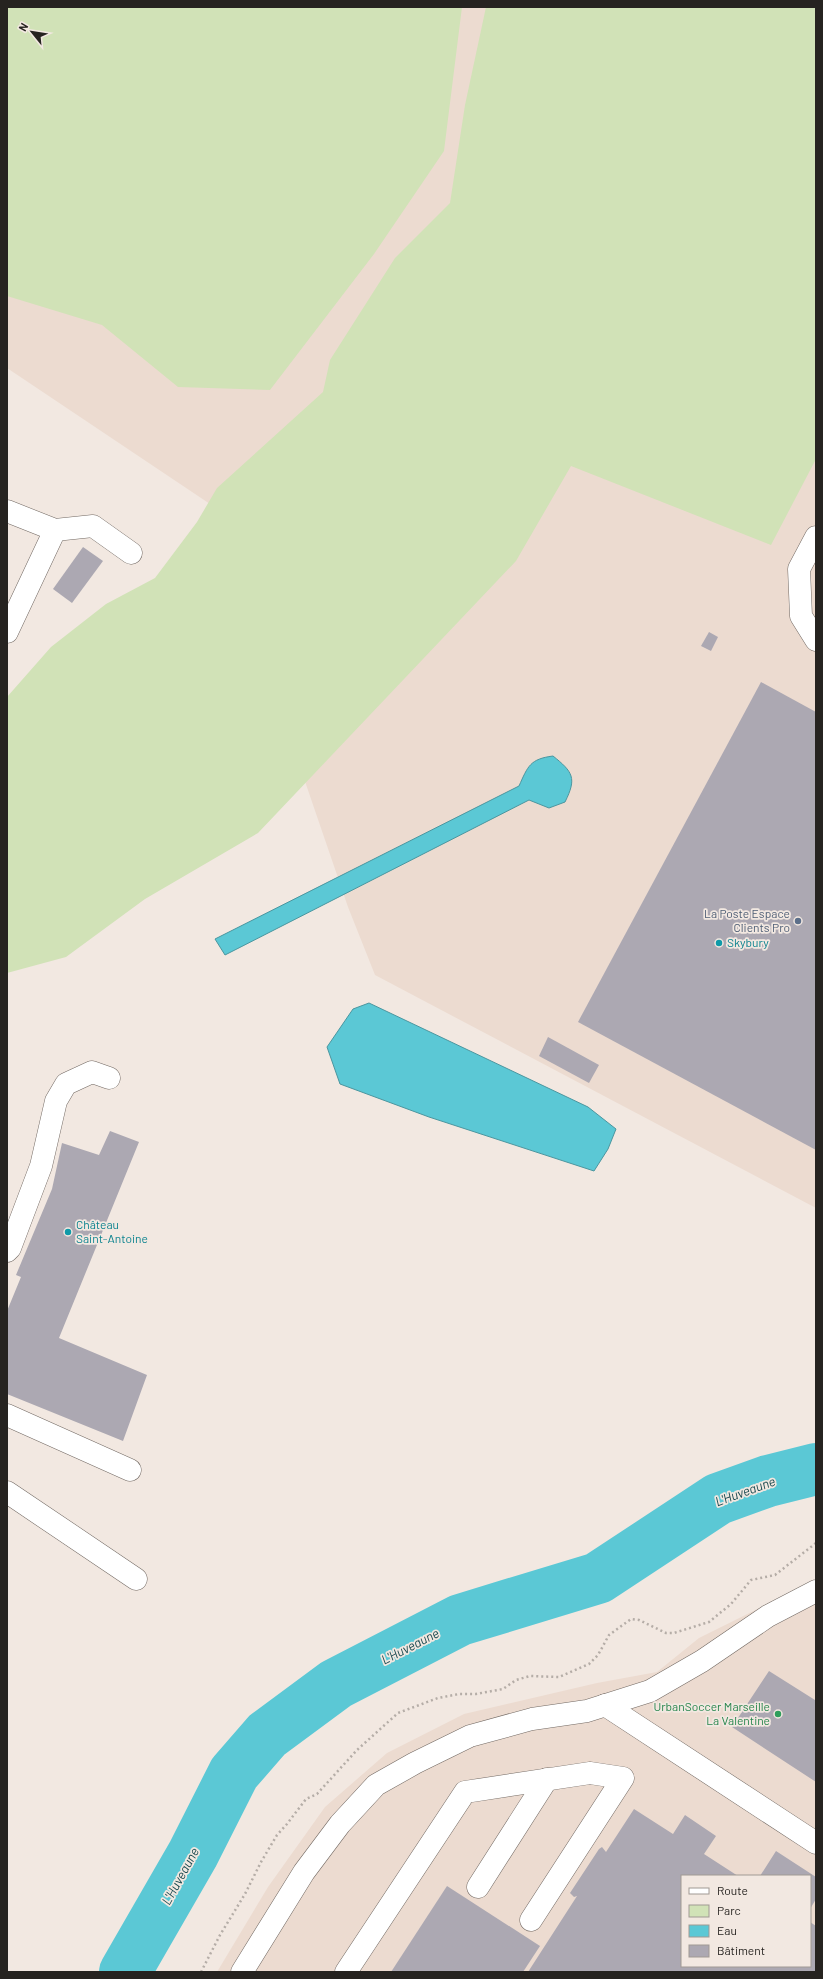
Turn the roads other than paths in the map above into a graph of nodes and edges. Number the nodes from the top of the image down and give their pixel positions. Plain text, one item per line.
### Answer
1 (7, 511) edge
2 (55, 530) junction
3 (816, 537) edge
4 (131, 553) dead end
5 (7, 632) edge
6 (816, 640) edge
7 (109, 1078) dead end
8 (7, 1251) edge
9 (7, 1415) edge
10 (130, 1470) dead end
11 (7, 1492) edge
12 (136, 1579) dead end
13 (816, 1591) edge
14 (605, 1705) junction
15 (547, 1778) junction
16 (816, 1843) edge
17 (478, 1887) dead end
18 (531, 1920) dead end
19 (242, 1972) edge
20 (346, 1972) edge

1 - 2 street
2 - 4 street
2 - 5 street
3 - 6 street
7 - 8 street
9 - 10 street
11 - 12 street
13 - 14 street
14 - 16 street
14 - 19 street
15 - 17 street
15 - 18 street
15 - 20 street

